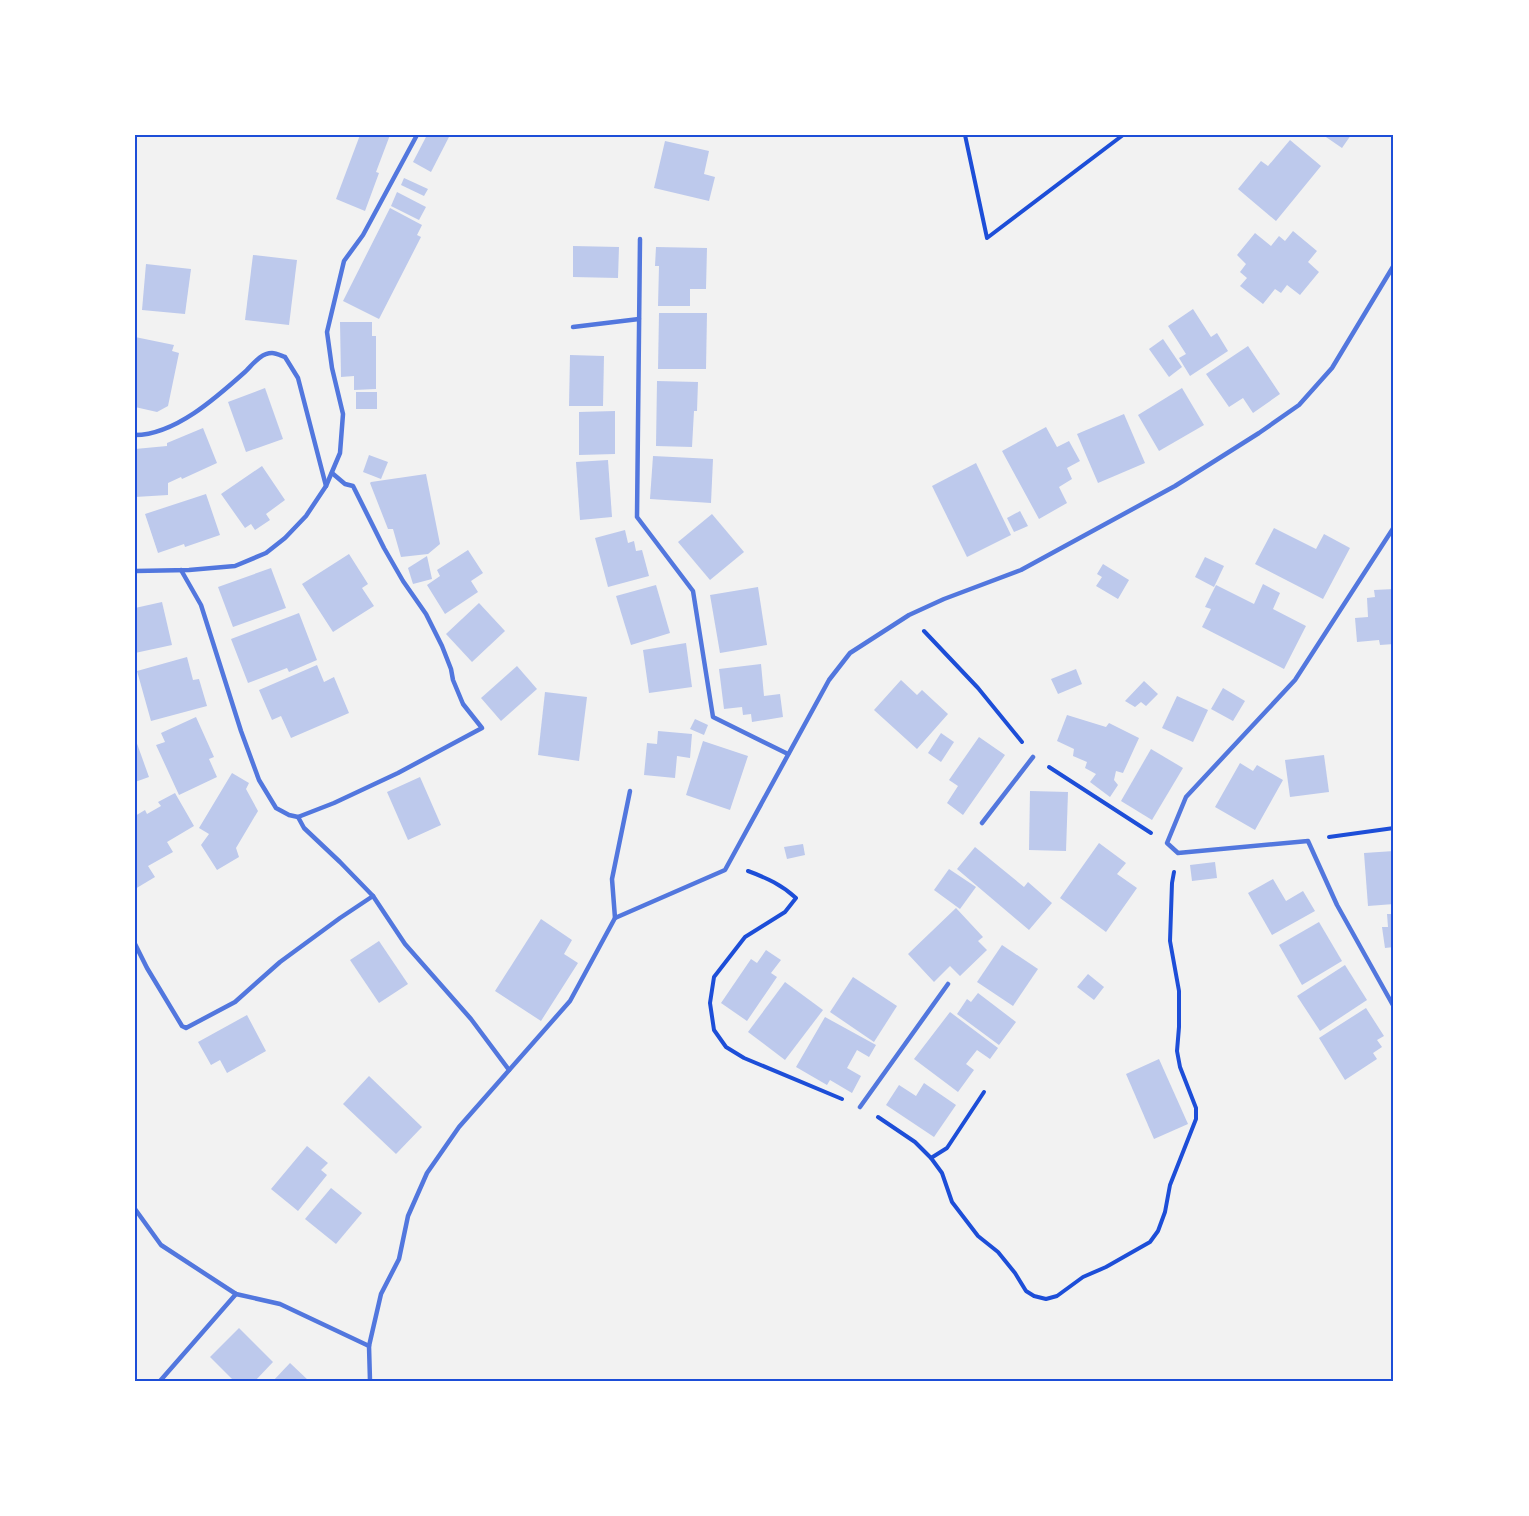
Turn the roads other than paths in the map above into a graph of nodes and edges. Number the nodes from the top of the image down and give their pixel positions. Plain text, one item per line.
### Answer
1 (417, 135) edge
2 (640, 239) dead end
3 (1394, 265) edge
4 (639, 319) junction
5 (573, 327) dead end
6 (135, 435) edge
7 (332, 473) junction
8 (326, 486) junction
9 (1394, 527) edge
10 (181, 570) junction
11 (135, 571) edge
12 (788, 754) junction
13 (1033, 757) dead end
14 (630, 791) dead end
15 (298, 817) junction
16 (982, 823) dead end
17 (373, 896) junction
18 (615, 918) junction
19 (135, 944) edge
20 (948, 984) dead end
21 (1391, 996) edge
22 (1394, 1007) edge
23 (509, 1070) junction
24 (860, 1107) road end
25 (135, 1209) edge
26 (236, 1294) junction
27 (369, 1346) junction
28 (160, 1381) edge
29 (370, 1381) edge

1 - 7 lane
2 - 4 lane
3 - 12 lane
4 - 5 lane
4 - 12 lane
6 - 8 lane
7 - 8 lane
7 - 15 lane
8 - 10 lane
9 - 21 lane
10 - 11 lane
10 - 15 lane
12 - 18 lane
13 - 16 lane
14 - 18 lane
15 - 17 lane
17 - 19 lane
17 - 23 lane
18 - 23 lane
20 - 24 lane
21 - 22 lane
23 - 27 lane
25 - 26 lane
26 - 27 lane
26 - 28 lane
27 - 29 lane

